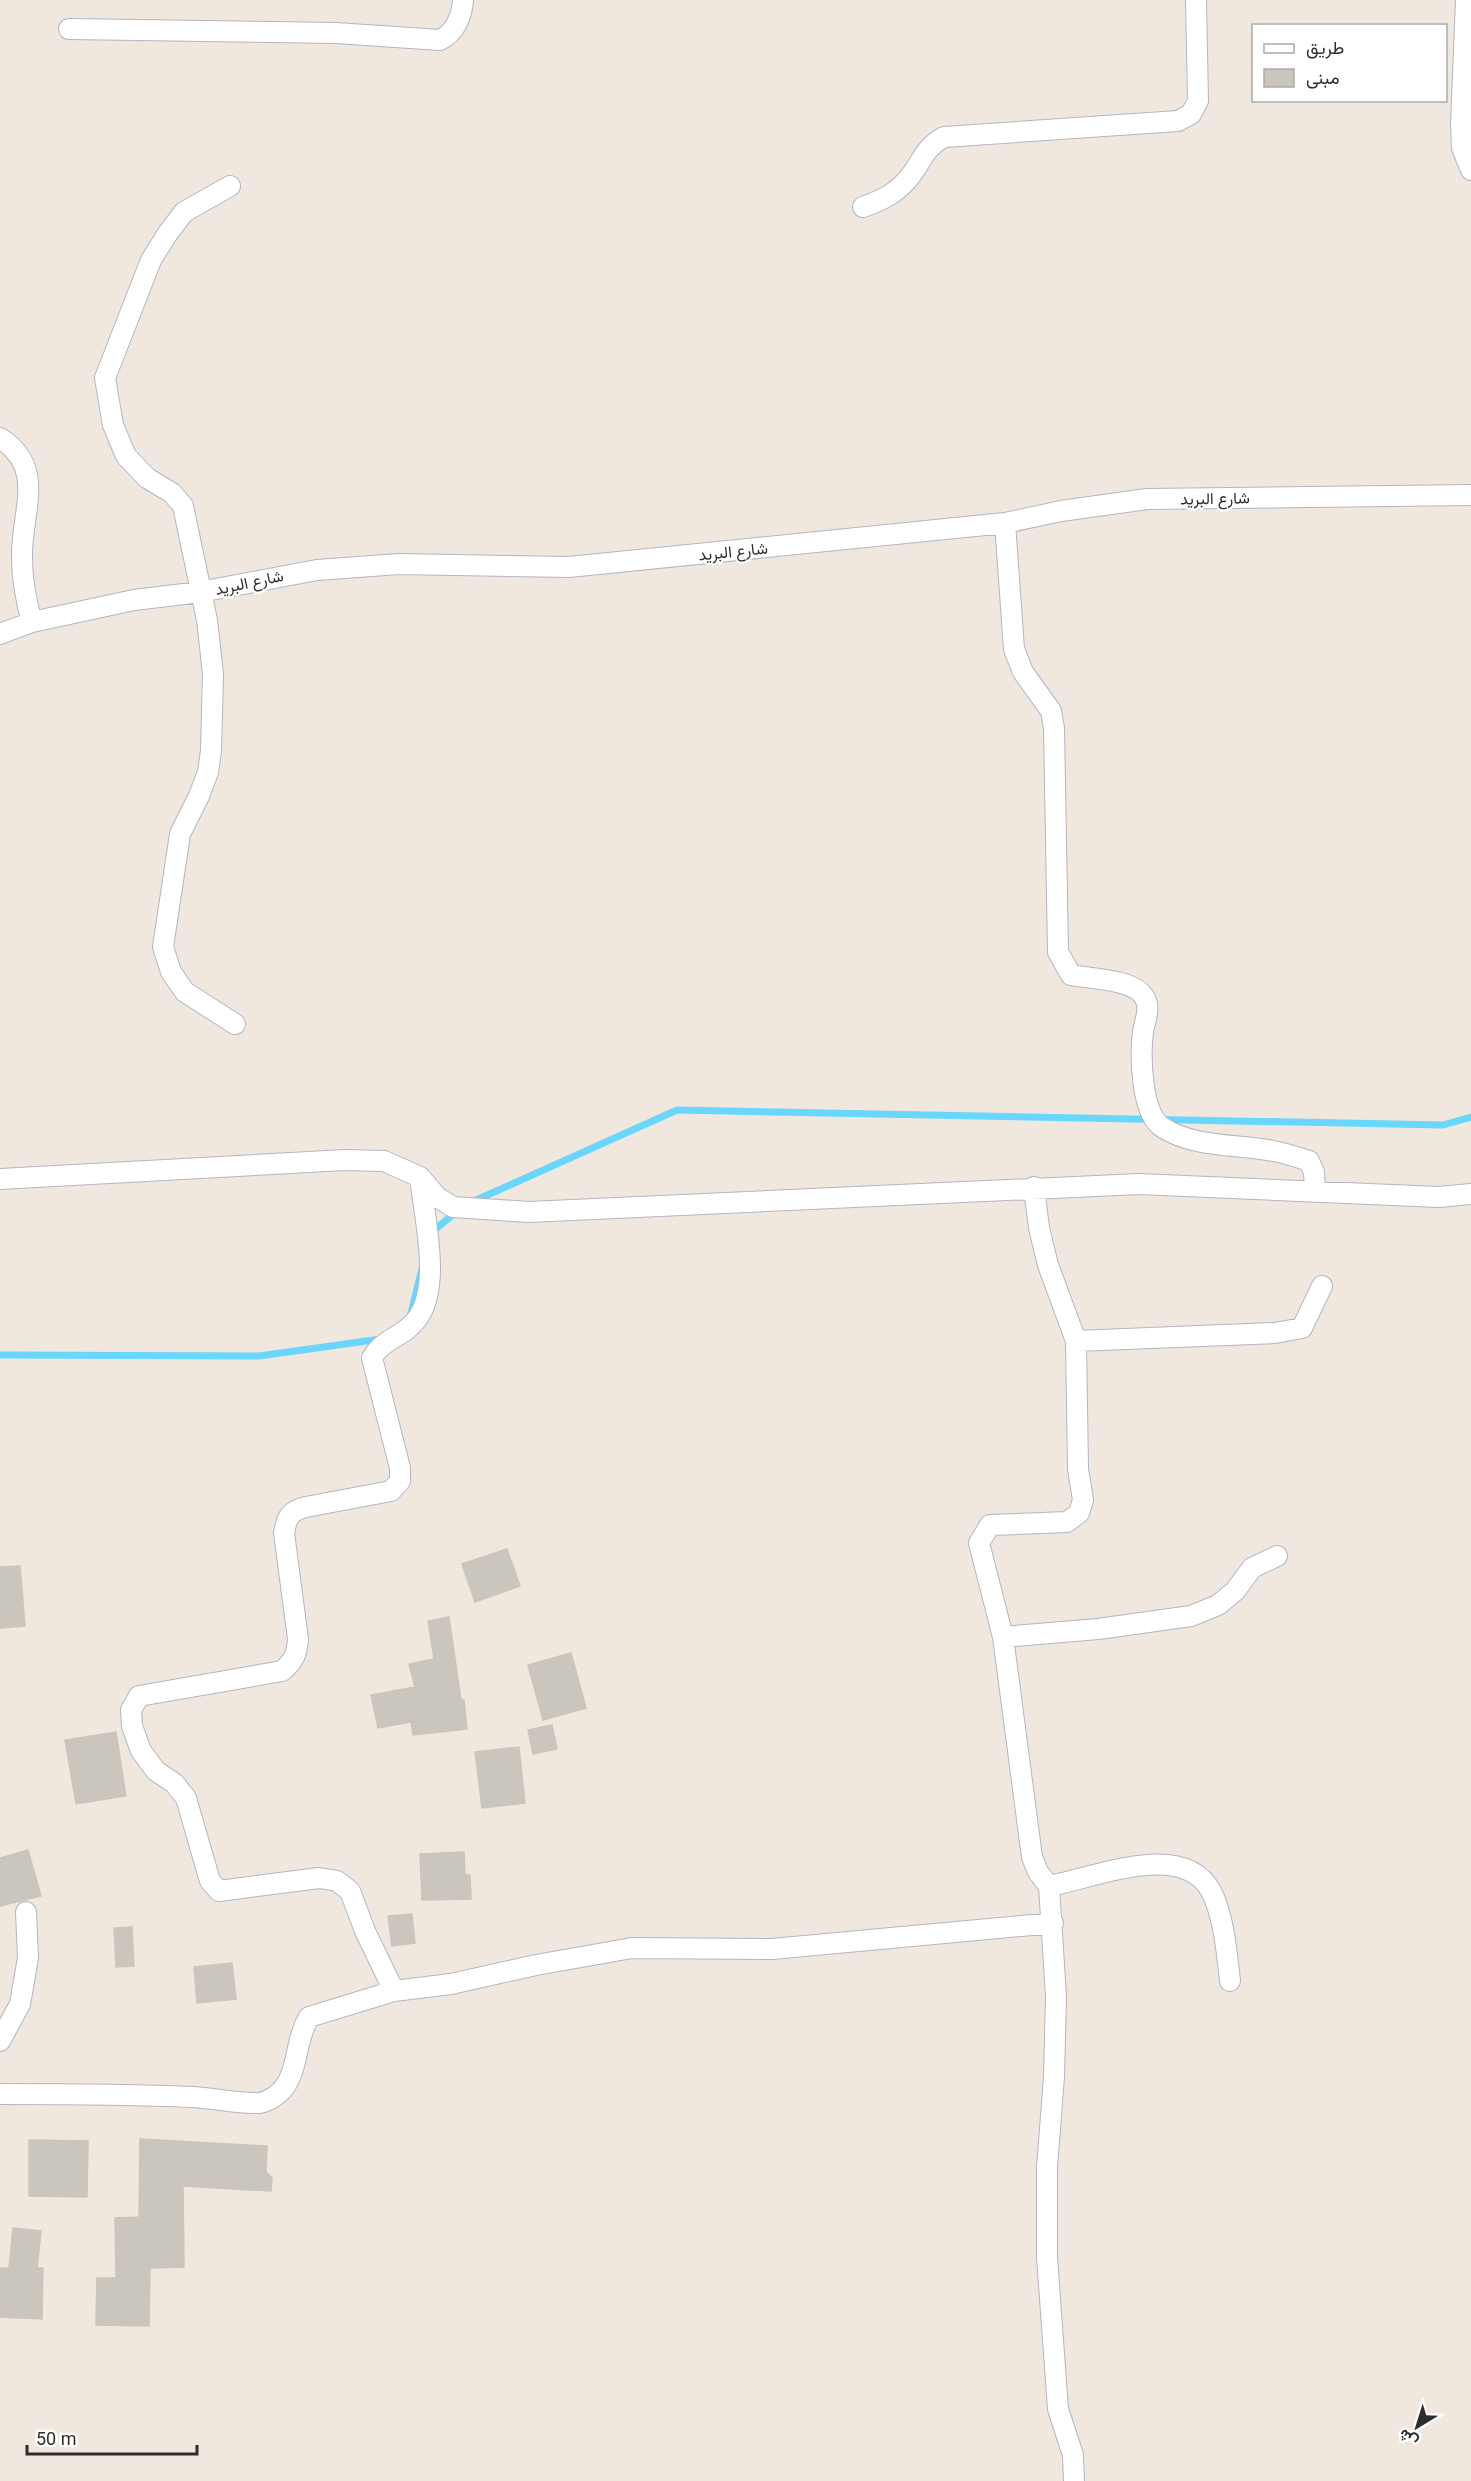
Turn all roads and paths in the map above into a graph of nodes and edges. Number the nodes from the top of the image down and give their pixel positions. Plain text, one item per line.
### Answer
1 (463, 0) edge
2 (1196, 0) edge
3 (1466, 0) edge
4 (69, 29) dead end
5 (1471, 170) edge
6 (230, 186) dead end
7 (863, 207) dead end
8 (0, 438) edge
9 (1471, 495) edge
10 (1005, 523) junction
11 (200, 592) junction
12 (32, 622) junction
13 (0, 634) edge
14 (235, 1024) dead end
15 (420, 1177) junction
16 (0, 1179) edge
17 (1034, 1187) junction
18 (1315, 1191) junction
19 (1471, 1194) edge
20 (1322, 1286) dead end
21 (1076, 1341) junction
22 (1277, 1556) dead end
23 (1003, 1637) junction
24 (1049, 1886) junction
25 (26, 1912) dead end
26 (1053, 1923) junction
27 (1230, 1981) dead end
28 (394, 1991) junction
29 (0, 2041) edge
30 (0, 2094) edge
31 (1074, 2481) edge

1 - 4 street
2 - 7 street
3 - 5 street
6 - 11 street
8 - 12 street
9 - 10 street, شارع البريد
10 - 11 street, شارع البريد
10 - 18 street
11 - 12 street, شارع البريد
11 - 14 street
12 - 13 street, شارع البريد
15 - 16 street
15 - 17 street
15 - 28 street
17 - 18 street
17 - 21 street
18 - 19 street
20 - 21 street
21 - 23 street
22 - 23 street
23 - 24 street
24 - 26 street
24 - 27 street
25 - 29 street
26 - 28 street
26 - 31 street
28 - 30 street

